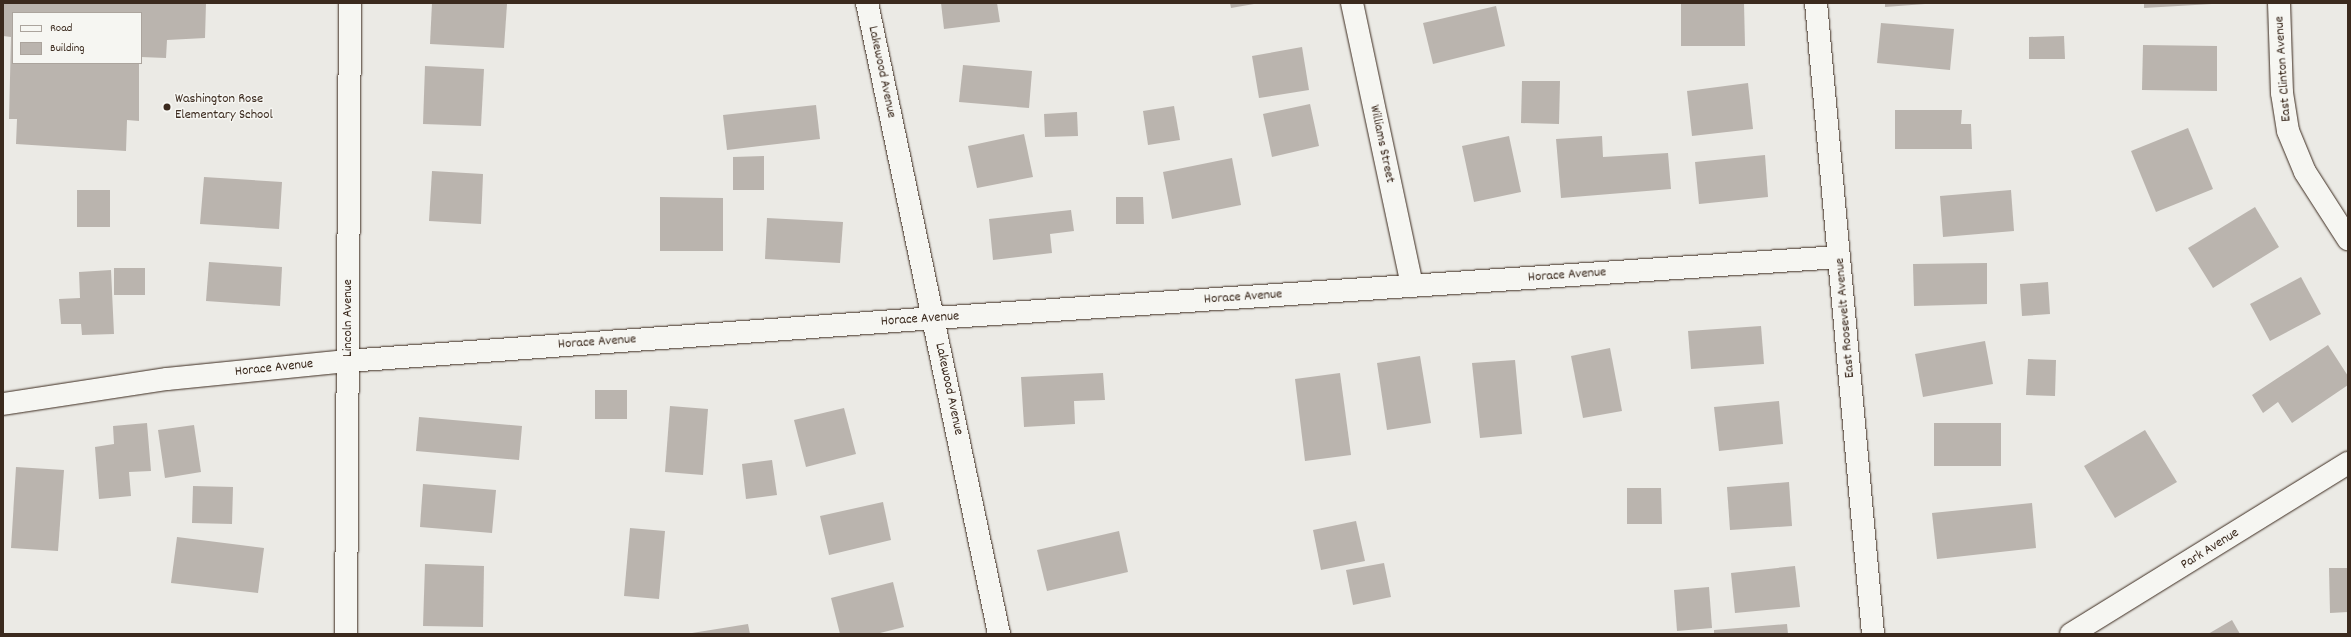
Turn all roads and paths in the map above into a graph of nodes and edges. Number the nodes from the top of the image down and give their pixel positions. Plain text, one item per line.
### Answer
1 (350, 3) edge
2 (867, 3) edge
3 (1352, 3) edge
4 (1816, 3) edge
5 (2278, 3) edge
6 (2348, 239) edge
7 (1840, 257) junction
8 (1412, 286) junction
9 (934, 318) junction
10 (347, 361) junction
11 (3, 404) edge
12 (2348, 463) edge
13 (346, 634) edge
14 (999, 634) edge
15 (1873, 634) edge
16 (2071, 634) edge

1 - 10 street, Lincoln Avenue
2 - 9 street, Lakewood Avenue
3 - 8 street, Williams Street
4 - 7 street, East Roosevelt Avenue
5 - 6 street, East Clinton Avenue
7 - 8 street, Horace Avenue
7 - 15 street, East Roosevelt Avenue
8 - 9 street, Horace Avenue
9 - 10 street, Horace Avenue
9 - 14 street, Lakewood Avenue
10 - 11 street, Horace Avenue
10 - 13 street, Lincoln Avenue
12 - 16 street, Park Avenue

